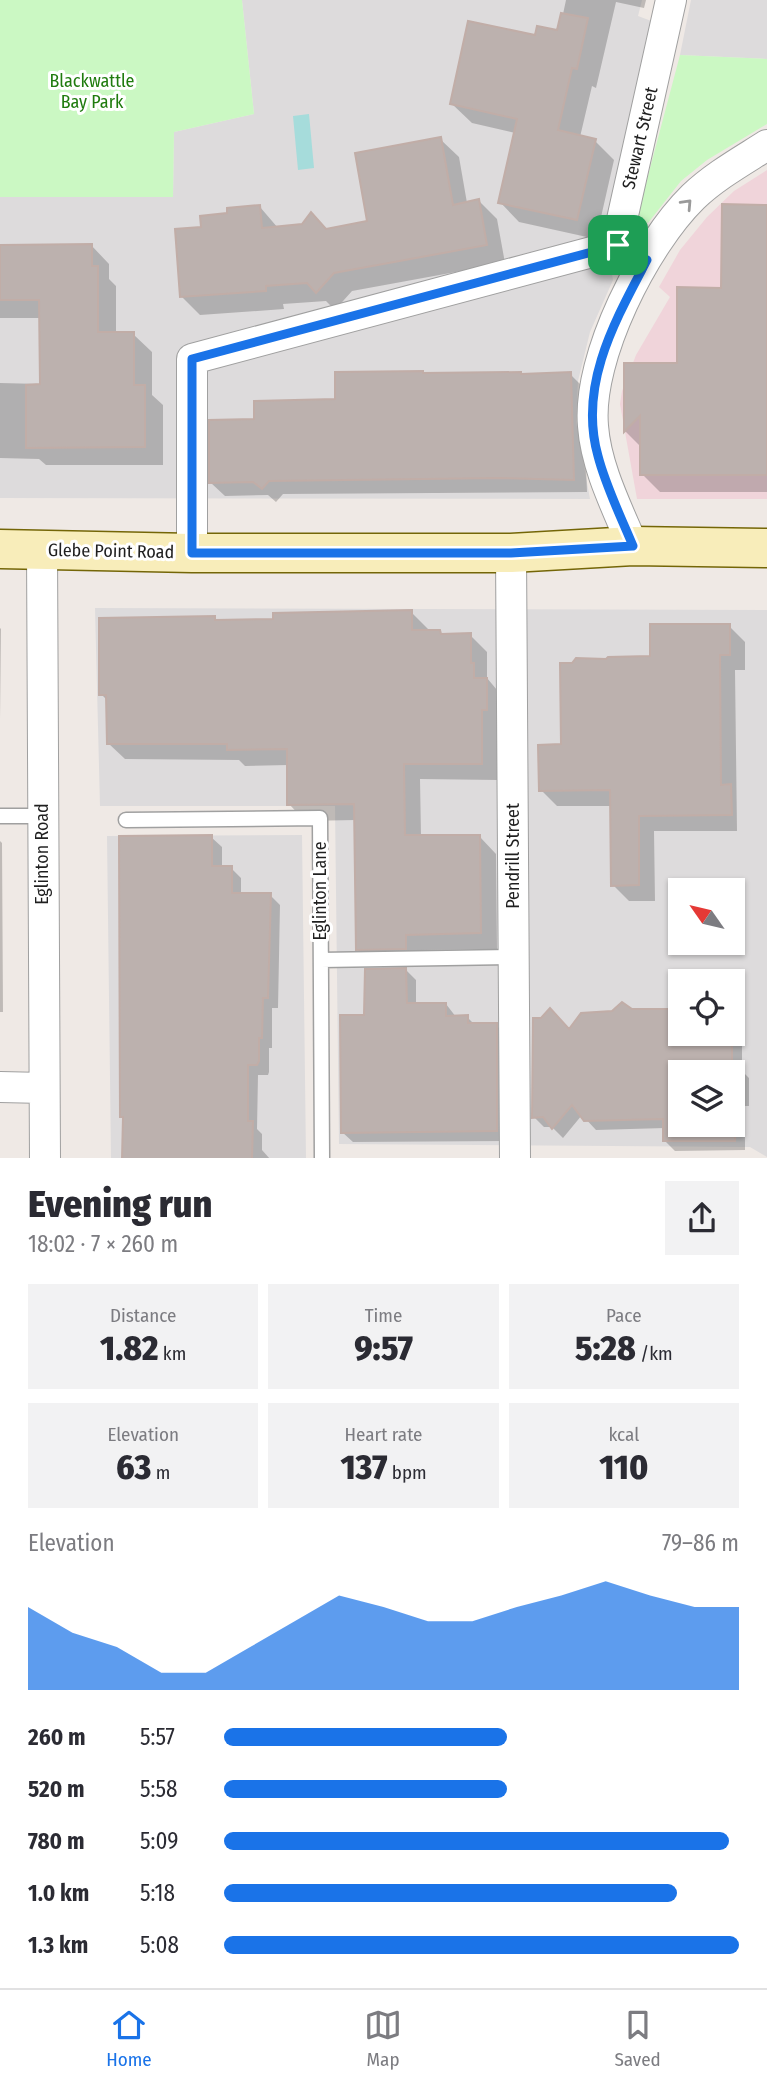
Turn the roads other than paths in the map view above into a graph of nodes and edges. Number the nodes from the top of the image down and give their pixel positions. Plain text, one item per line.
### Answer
1 (671, 0) edge
2 (767, 145) edge
3 (618, 245) junction
4 (647, 260) junction
5 (633, 546) junction
6 (767, 548) edge
7 (0, 549) edge
8 (42, 549) junction
9 (192, 553) junction
10 (511, 553) junction
11 (0, 816) edge
12 (42, 816) junction
13 (126, 820) dead end
14 (513, 957) junction
15 (321, 960) junction
16 (0, 1087) edge
17 (44, 1088) junction
18 (45, 1158) edge
19 (322, 1158) edge
20 (515, 1158) edge

1 - 3 street, Stewart Street
4 -> 2 street
3 - 4 street
3 - 9 street
4 - 5 street
5 - 6 street, Glebe Point Road
5 - 10 street, Glebe Point Road
7 - 8 street, Glebe Point Road
8 - 9 street, Glebe Point Road
8 - 12 street, Eglinton Road
9 - 10 street, Glebe Point Road
10 - 14 street, Pendrill Street
11 - 12 lane
12 - 17 street, Eglinton Road
13 - 15 lane, Eglinton Lane
14 - 15 lane
14 - 20 street, Pendrill Street
15 - 19 lane, Eglinton Lane
16 - 17 street
17 - 18 street, Eglinton Road

